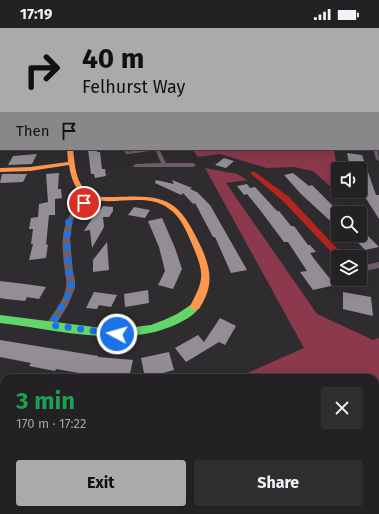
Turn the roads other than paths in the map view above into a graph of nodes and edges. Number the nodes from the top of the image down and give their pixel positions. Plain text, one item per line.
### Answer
1 (70, 150) edge
2 (126, 150) edge
3 (148, 150) edge
4 (156, 150) edge
5 (72, 163) junction
6 (164, 165) junction
7 (193, 165) dead end
8 (136, 166) dead end
9 (0, 170) edge
10 (253, 173) dead end
11 (92, 197) junction
12 (334, 250) edge
13 (379, 265) edge
14 (367, 268) edge
15 (0, 319) edge
16 (51, 325) junction

1 - 5 street
2 - 3 lane
4 - 6 street
5 - 9 street
5 - 11 street
6 - 7 street
6 - 8 street
10 - 12 street
11 - 16 street
11 - 16 street
13 - 14 street
15 - 16 street

